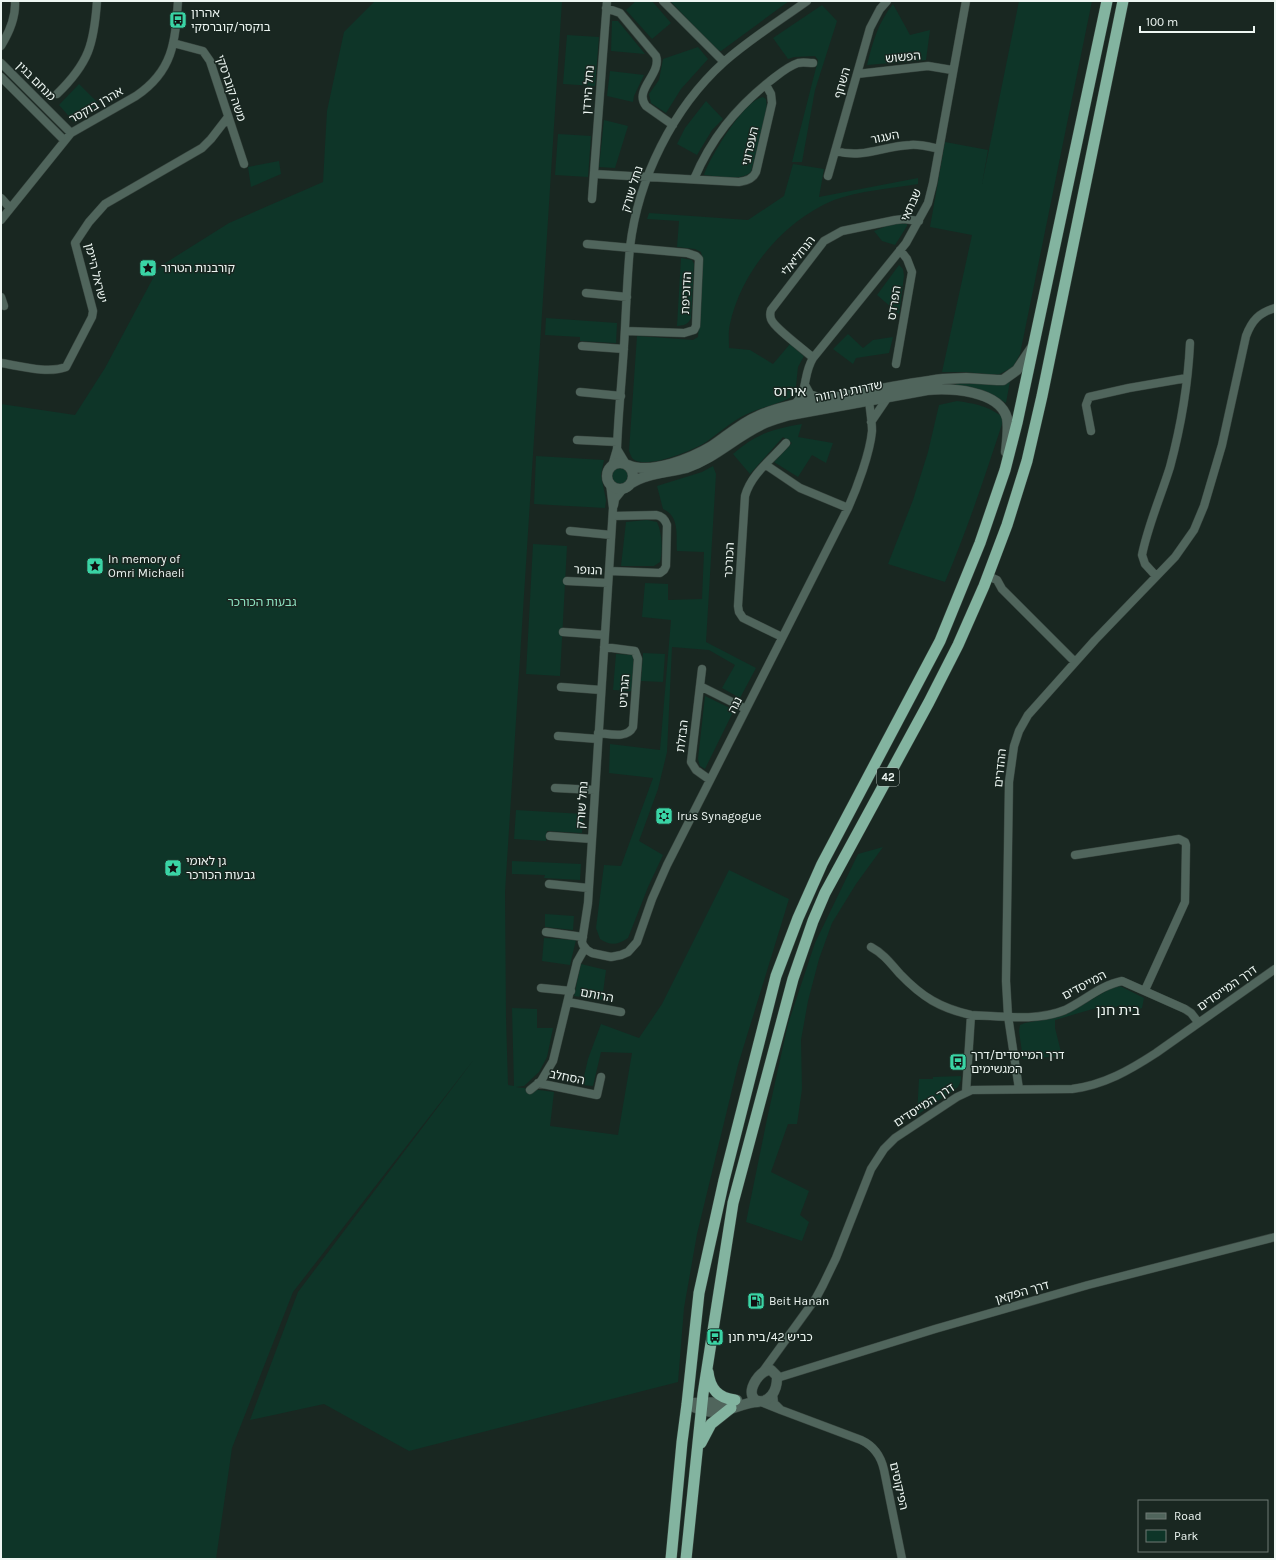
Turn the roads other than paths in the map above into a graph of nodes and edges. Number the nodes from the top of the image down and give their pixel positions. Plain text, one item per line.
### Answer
1 (16, 1) edge
2 (96, 1) edge
3 (178, 1) edge
4 (663, 1) edge
5 (807, 1) edge
6 (887, 1) edge
7 (966, 1) edge
8 (1107, 1) edge
9 (1123, 1) edge
10 (607, 5) edge
11 (173, 43) junction
12 (1, 46) edge
13 (724, 62) junction
14 (1, 63) edge
15 (813, 63) dead end
16 (952, 70) junction
17 (857, 74) junction
18 (1, 77) edge
19 (766, 84) junction
20 (57, 94) dead end
21 (228, 117) junction
22 (673, 125) junction
23 (71, 134) junction
24 (64, 140) junction
25 (939, 149) junction
26 (835, 151) junction
27 (244, 164) dead end
28 (594, 174) junction
29 (647, 176) junction
30 (828, 176) dead end
31 (694, 180) junction
32 (1, 198) edge
33 (592, 199) dead end
34 (10, 208) junction
35 (1, 220) edge
36 (919, 221) junction
37 (587, 244) dead end
38 (630, 247) junction
39 (900, 250) junction
40 (586, 293) dead end
41 (1, 297) edge
42 (627, 297) junction
43 (4, 306) dead end
44 (1275, 308) edge
45 (625, 331) junction
46 (1190, 343) dead end
47 (1034, 344) junction
48 (582, 346) dead end
49 (624, 349) junction
50 (813, 358) junction
51 (1, 363) edge
52 (896, 364) dead end
53 (1187, 378) junction
54 (805, 385) junction
55 (879, 390) junction
56 (580, 392) dead end
57 (621, 396) junction
58 (888, 397) junction
59 (824, 400) junction
60 (869, 400) junction
61 (794, 405) junction
62 (872, 422) junction
63 (1090, 431) dead end
64 (577, 440) dead end
65 (786, 443) dead end
66 (617, 445) junction
67 (627, 465) junction
68 (766, 465) junction
69 (612, 466) junction
70 (1006, 466) junction
71 (610, 483) junction
72 (626, 487) junction
73 (848, 508) junction
74 (613, 512) junction
75 (570, 531) dead end
76 (611, 535) junction
77 (609, 571) junction
78 (988, 576) junction
79 (1156, 576) junction
80 (567, 580) dead end
81 (608, 583) junction
82 (564, 632) dead end
83 (605, 635) junction
84 (782, 637) junction
85 (604, 647) junction
86 (1075, 662) junction
87 (702, 670) dead end
88 (700, 686) junction
89 (561, 687) dead end
90 (601, 690) junction
91 (746, 709) junction
92 (558, 736) dead end
93 (598, 736) junction
94 (710, 780) junction
95 (555, 788) dead end
96 (595, 790) junction
97 (550, 836) dead end
98 (592, 839) junction
99 (1075, 855) dead end
100 (549, 884) dead end
101 (588, 888) junction
102 (546, 932) dead end
103 (583, 937) junction
104 (871, 947) dead end
105 (585, 948) junction
106 (1275, 969) edge
107 (541, 988) dead end
108 (1144, 990) junction
109 (571, 991) junction
110 (568, 1002) junction
111 (621, 1012) dead end
112 (971, 1015) junction
113 (1008, 1016) junction
114 (1198, 1022) junction
115 (601, 1077) dead end
116 (538, 1083) junction
117 (1019, 1089) junction
118 (530, 1090) dead end
119 (966, 1092) junction
120 (1275, 1237) edge
121 (776, 1353) junction
122 (707, 1362) junction
123 (761, 1374) junction
124 (777, 1376) junction
125 (752, 1390) junction
126 (773, 1394) junction
127 (759, 1402) junction
128 (687, 1404) junction
129 (733, 1404) junction
130 (701, 1406) junction
131 (781, 1410) junction
132 (697, 1453) junction
133 (671, 1559) edge
134 (686, 1559) edge
135 (902, 1559) edge

1 - 12 street
2 - 20 street
3 - 11 street, אהרן בוקסר
4 - 13 street
5 - 13 street, נחל שורק
6 - 17 street, השחף
7 - 16 street, שבתאי
8 - 47 highway, 42
9 - 78 highway, 42
10 - 22 street, נחל הירדן
10 - 28 street, נחל הירדן
11 - 21 street, משה קוברסקי
11 - 23 street, אהרן בוקסר
13 - 22 street, נחל שורק
14 - 23 street, מנחם בגין
15 - 19 street, העפרוני
16 - 17 street, הפשוש
16 - 25 street, שבתאי
17 - 26 street, השחף
18 - 24 street, מנחם בגין
19 - 31 street, העפרוני
19 - 31 street, העפרוני
21 - 27 street, משה קוברסקי
21 - 51 street, ישראל היימן
22 - 29 street, נחל שורק
23 - 24 street, אהרן בוקסר
24 - 34 street, אהרן בוקסר
25 - 26 street, העגור
25 - 36 street, שבתאי
26 - 30 street, השחף
28 - 29 street
28 - 33 street, נחל הירדן
29 - 31 street, העפרוני
29 - 38 street, נחל שורק
32 - 34 street
34 - 35 street, אהרן בוקסר
36 - 39 street, שבתאי
36 - 50 street, הנחליאלי
37 - 38 street
38 - 42 street, נחל שורק
38 - 45 street, הדוכיפת
39 - 50 street, שבתאי
39 - 52 street, הפרדס
40 - 42 street
41 - 43 street
42 - 45 street, נחל שורק
44 - 79 street, ההדרים
45 - 49 street, נחל שורק
46 - 53 street
47 - 55 street, שדרות גן רווה
47 - 70 highway, 42
48 - 49 street
49 - 57 street, נחל שורק
50 - 54 street, שבתאי
53 - 63 street
53 - 79 street
54 - 59 street
54 - 61 street, שבתאי
55 - 59 street, שדרות גן רווה
55 - 60 street
56 - 57 street
57 - 66 street, נחל שורק
58 - 60 street, שדרות גן רווה
58 - 62 street, נגה
58 - 70 street, שדרות גן רווה
59 - 61 street, שדרות גן רווה
60 - 62 street, נגה
60 - 72 street, שדרות גן רווה
61 - 67 street, שדרות גן רווה
62 - 73 street, נגה
64 - 66 street
65 - 68 street, הכורכר
66 - 67 street
66 - 69 street, נחל שורק
67 - 69 street
67 - 72 street
68 - 73 street
68 - 84 street, הכורכר
69 - 71 street
70 - 128 highway, 42
71 - 72 street
71 - 74 street, נחל שורק
72 - 74 street, נחל שורק
73 - 84 street, נגה
74 - 76 street, נחל שורק
74 - 77 street
75 - 76 street
76 - 77 street, נחל שורק
77 - 81 street, נחל שורק
78 - 86 street
78 - 122 highway, 42
79 - 86 street, ההדרים
80 - 81 street, הנופר
81 - 83 street, נחל שורק
82 - 83 street
83 - 85 street, נחל שורק
84 - 91 street, נגה
85 - 90 street, נחל שורק
85 - 93 street, הגרניט
86 - 113 street, ההדרים
87 - 88 street, הבזלת
88 - 91 street
88 - 94 street, הבזלת
89 - 90 street
90 - 93 street, נחל שורק
91 - 94 street, נגה
92 - 93 street
93 - 96 street, נחל שורק
94 - 105 street, נגה
95 - 96 street
96 - 98 street, נחל שורק
97 - 98 street
98 - 101 street, נחל שורק
99 - 108 street
100 - 101 street
101 - 103 street, נחל שורק
102 - 103 street
103 - 105 street, נחל שורק
104 - 112 street, המייסדים
105 - 109 street
106 - 114 street, דרך המייסדים
107 - 109 street
108 - 113 street, המייסדים
108 - 114 street, המייסדים
109 - 110 street
110 - 111 street, הרותם
110 - 116 street
112 - 113 street, המייסדים
112 - 119 street
113 - 117 street, ההדרים
114 - 117 street, דרך המייסדים
115 - 116 street, הסחלב
116 - 118 street
117 - 119 street, דרך המייסדים
119 - 121 street, דרך המייסדים
120 - 124 street, דרך הפקאן
121 - 123 street, דרך המייסדים
121 - 124 street
122 - 129 highway
122 - 130 highway, 42
123 - 124 street
123 - 125 street
124 - 126 street
125 - 127 street
125 - 129 street
126 - 127 street
126 - 131 street
127 - 129 street
127 - 131 street, הפיקוסים
128 - 130 street
128 - 133 highway, 42
129 - 130 street
129 - 132 highway
130 - 132 highway, 42
131 - 135 street, הפיקוסים
132 - 134 highway, 42

